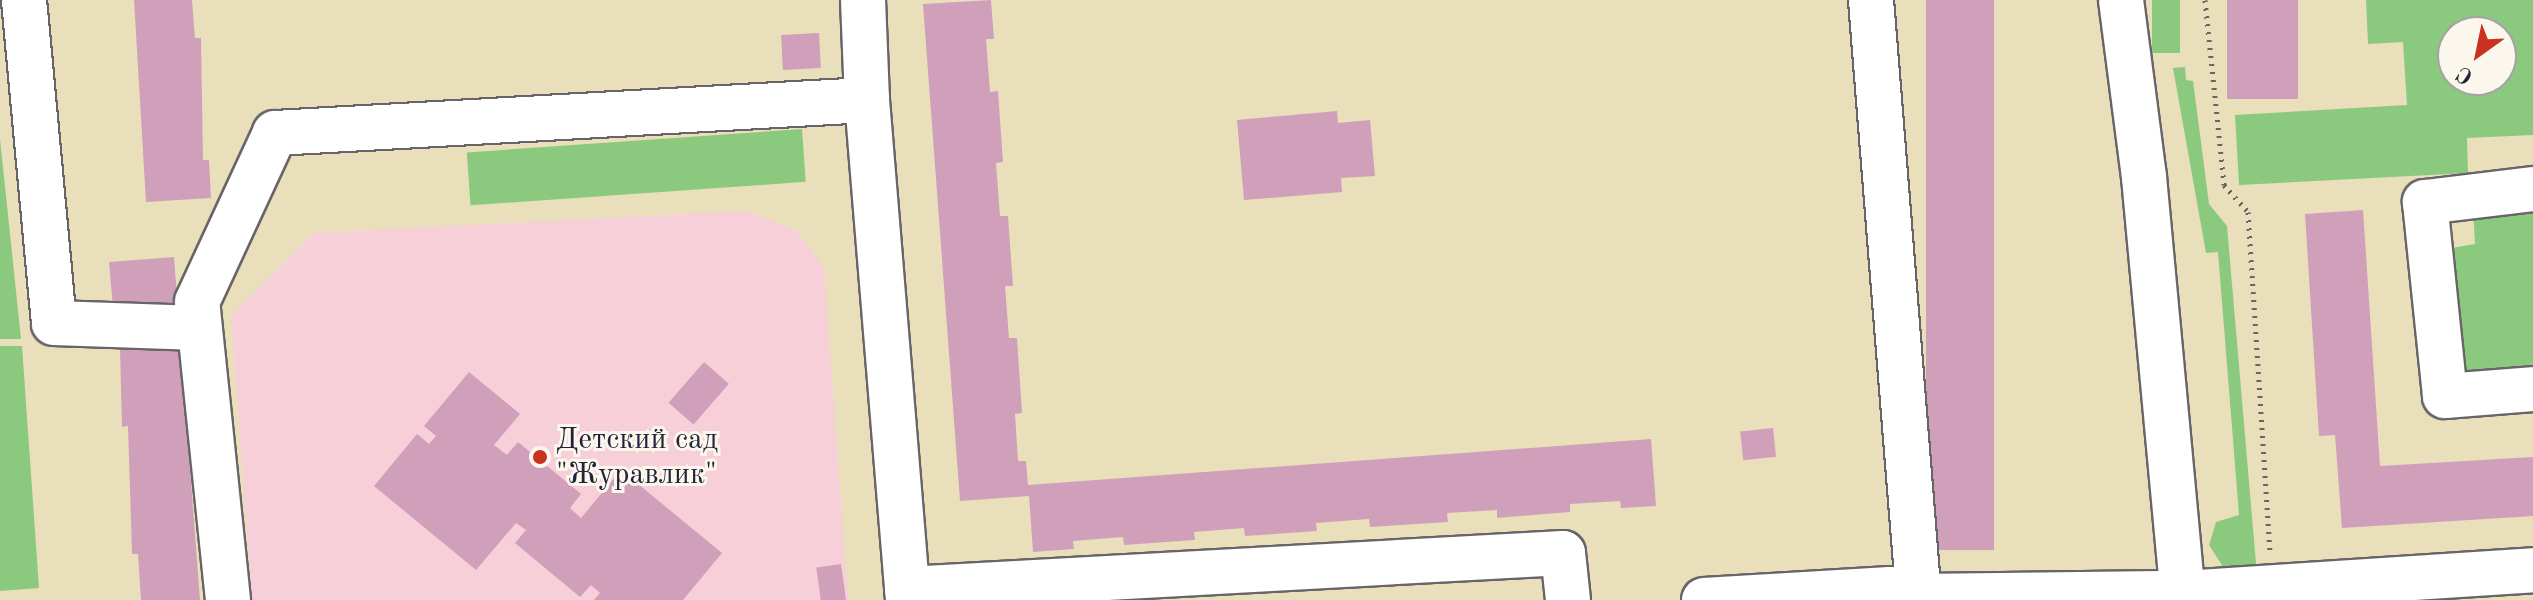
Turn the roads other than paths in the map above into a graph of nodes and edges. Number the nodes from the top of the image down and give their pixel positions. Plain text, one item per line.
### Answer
1 (24, 0) edge
2 (863, 0) edge
3 (1871, 0) edge
4 (2121, 0) edge
5 (867, 100) junction
6 (2533, 189) edge
7 (199, 328) junction
8 (2533, 389) edge
9 (2533, 570) edge
10 (908, 595) edge
11 (2183, 596) edge
12 (1919, 598) edge
13 (228, 600) edge
14 (1568, 600) edge
15 (1704, 600) edge

1 - 7 lane
2 - 5 lane
3 - 12 lane
4 - 11 lane
5 - 7 lane
5 - 10 lane
6 - 8 lane
7 - 13 lane
9 - 11 lane
10 - 14 lane
11 - 12 lane
12 - 15 lane

